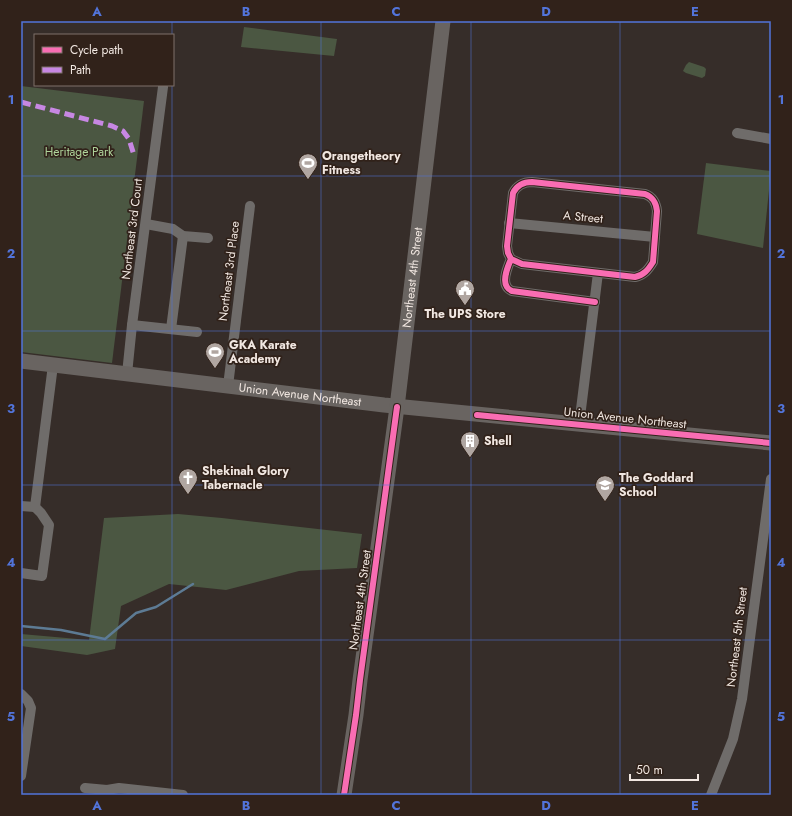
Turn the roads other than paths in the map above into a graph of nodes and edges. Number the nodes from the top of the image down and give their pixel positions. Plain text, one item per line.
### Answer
1 (443, 21) edge
2 (163, 87) dead end
3 (737, 133) dead end
4 (771, 139) edge
5 (250, 206) dead end
6 (509, 223) junction
7 (146, 224) junction
8 (183, 236) junction
9 (655, 237) junction
10 (208, 238) dead end
11 (511, 259) junction
12 (598, 273) junction
13 (595, 302) junction
14 (132, 325) junction
15 (171, 329) junction
16 (197, 332) dead end
17 (21, 361) edge
18 (52, 365) junction
19 (127, 374) junction
20 (228, 386) junction
21 (397, 407) junction
22 (579, 425) junction
23 (771, 443) edge
24 (771, 479) edge
25 (21, 506) edge
26 (34, 507) junction
27 (21, 574) edge
28 (25, 697) edge
29 (21, 776) edge
30 (85, 788) dead end
31 (116, 792) edge
32 (183, 795) edge
33 (344, 795) edge
34 (712, 795) edge

1 - 21 main road, Northeast 4th Street
2 - 7 street, Northeast 3rd Court
3 - 4 street
5 - 20 street, Northeast 3rd Place
6 - 9 street, A Street
6 - 9 street
6 - 11 street
7 - 8 street
7 - 14 street, Northeast 3rd Court
8 - 10 street
8 - 15 street
9 - 12 street
11 - 12 street
11 - 13 street
12 - 13 street
13 - 22 street
14 - 15 street
14 - 19 street, Northeast 3rd Court
15 - 16 street
17 - 18 main road, Union Avenue Northeast
18 - 19 main road, Union Avenue Northeast
18 - 26 street
19 - 20 main road, Union Avenue Northeast
20 - 21 main road, Union Avenue Northeast
21 - 22 main road, Union Avenue Northeast
21 - 33 main road, Northeast 4th Street
22 - 23 main road, Union Avenue Northeast
24 - 34 street, Northeast 5th Street
25 - 26 street
26 - 27 street
28 - 29 street
30 - 31 street
31 - 32 street

